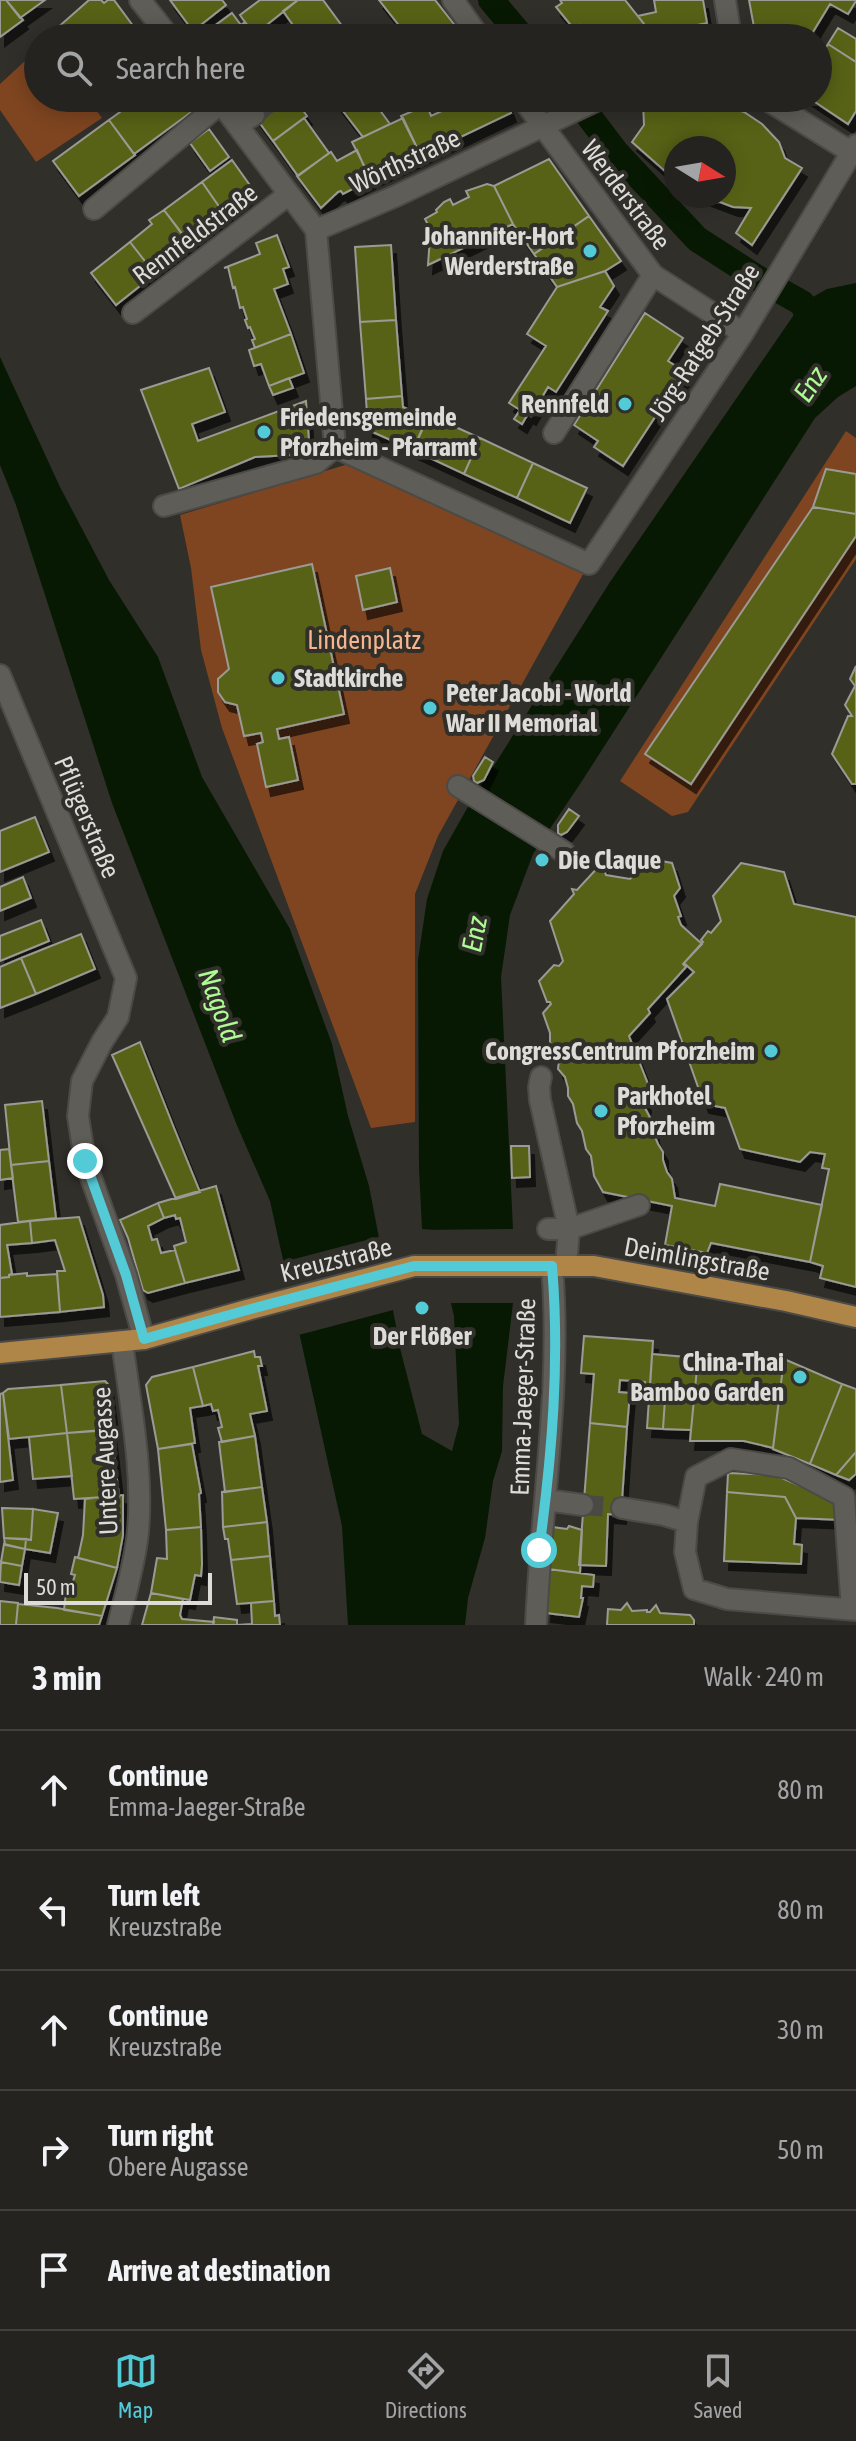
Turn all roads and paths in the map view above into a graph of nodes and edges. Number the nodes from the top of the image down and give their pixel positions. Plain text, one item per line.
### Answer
1 (140, 0) edge
2 (453, 0) edge
3 (725, 0) edge
4 (159, 24) edge
5 (470, 24) edge
6 (729, 24) edge
7 (206, 112) edge
8 (235, 112) edge
9 (532, 112) edge
10 (573, 112) edge
11 (789, 112) edge
12 (542, 126) junction
13 (854, 148) edge
14 (288, 195) junction
15 (94, 209) dead end
16 (316, 230) junction
17 (653, 275) junction
18 (133, 313) dead end
19 (748, 326) junction
20 (554, 433) dead end
21 (335, 447) junction
22 (164, 506) dead end
23 (0, 675) edge
24 (463, 789) dead end
25 (556, 846) dead end
26 (541, 1077) dead end
27 (639, 1205) dead end
28 (548, 1229) dead end
29 (569, 1229) junction
30 (551, 1266) junction
31 (853, 1319) edge
32 (144, 1339) junction
33 (122, 1341) junction
34 (0, 1353) edge
35 (546, 1500) junction
36 (583, 1505) tunnel mouth
37 (622, 1508) tunnel mouth
38 (687, 1522) junction
39 (854, 1610) edge
40 (118, 1625) edge
41 (536, 1625) edge

1 - 4 street
2 - 5 street
3 - 6 street
7 - 15 street, Rennfeldstraße
8 - 14 street, Rennfeldstraße
9 - 12 street, Werderstraße
10 - 12 street, Wörthstraße
11 - 13 street
12 - 16 street, Wörthstraße
12 - 17 street, Werderstraße
13 - 19 street, Jörg-Ratgeb-Straße
14 - 16 street, Rennfeldstraße
14 - 18 street, Rennfeldstraße
16 - 21 street
17 - 19 street, Werderstraße
17 - 20 street
19 - 21 street, Jörg-Ratgeb-Straße
21 - 22 street
23 - 32 street, Pflügerstraße
24 - 25 street
26 - 29 street, Emma-Jaeger-Straße
27 - 29 street
28 - 29 street
29 - 30 street, Emma-Jaeger-Straße
30 - 31 main road, Deimlingstraße
30 - 32 main road, Kreuzstraße
30 - 35 street, Emma-Jaeger-Straße
32 - 33 main road, Kreuzstraße
33 - 34 main road, Kreuzstraße
33 - 40 street, Untere Augasse
35 - 36 street
35 - 41 street, Emma-Jaeger-Straße
37 - 38 street
38 - 39 street
38 - 39 street

